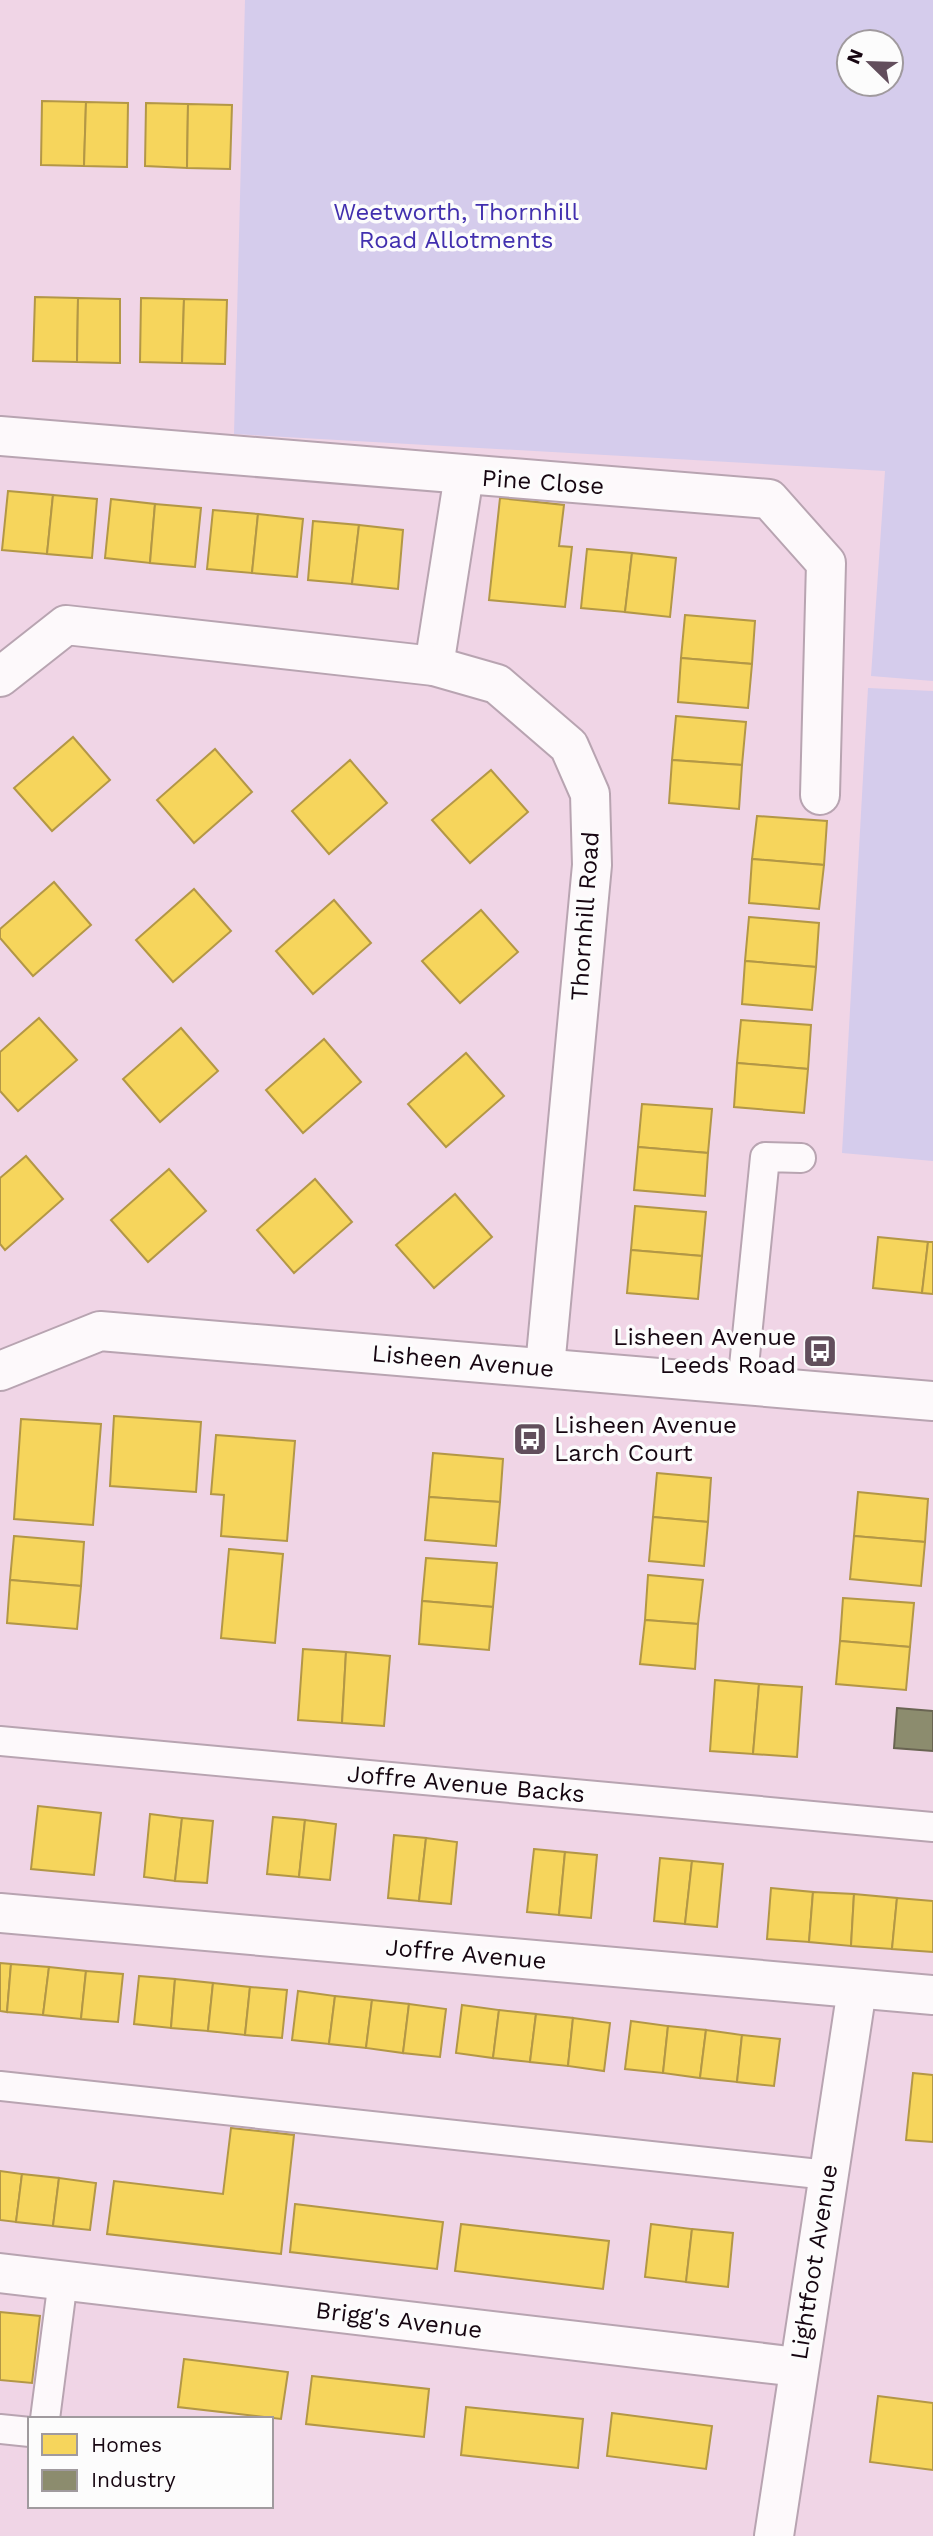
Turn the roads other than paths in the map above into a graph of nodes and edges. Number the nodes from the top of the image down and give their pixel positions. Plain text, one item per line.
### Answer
1 (0, 436) edge
2 (464, 475) junction
3 (434, 666) junction
4 (0, 677) edge
5 (820, 795) dead end
6 (800, 1158) dead end
7 (545, 1367) junction
8 (0, 1371) edge
9 (742, 1386) junction
10 (933, 1401) edge
11 (0, 1741) edge
12 (933, 1827) edge
13 (0, 1913) edge
14 (856, 1989) junction
15 (933, 1995) edge
16 (0, 2086) edge
17 (828, 2175) junction
18 (0, 2273) edge
19 (63, 2280) junction
20 (798, 2367) junction
21 (45, 2417) edge
22 (0, 2429) edge
23 (28, 2432) edge
24 (774, 2536) edge

1 - 2 street, Pine Close
2 - 3 street
2 - 5 street, Pine Close
3 - 4 street, Thornhill Road
3 - 7 street, Thornhill Road
6 - 9 lane
7 - 8 street, Lisheen Avenue
7 - 9 street, Lisheen Avenue
9 - 10 street, Lisheen Avenue
11 - 12 lane, Joffre Avenue Backs
13 - 14 street, Joffre Avenue
14 - 15 street, Joffre Avenue
14 - 17 street, Lightfoot Avenue
16 - 17 lane
17 - 20 street, Lightfoot Avenue
18 - 19 street, Brigg's Avenue
19 - 20 street, Brigg's Avenue
19 - 21 lane
20 - 24 street, Lightfoot Avenue
22 - 23 lane

